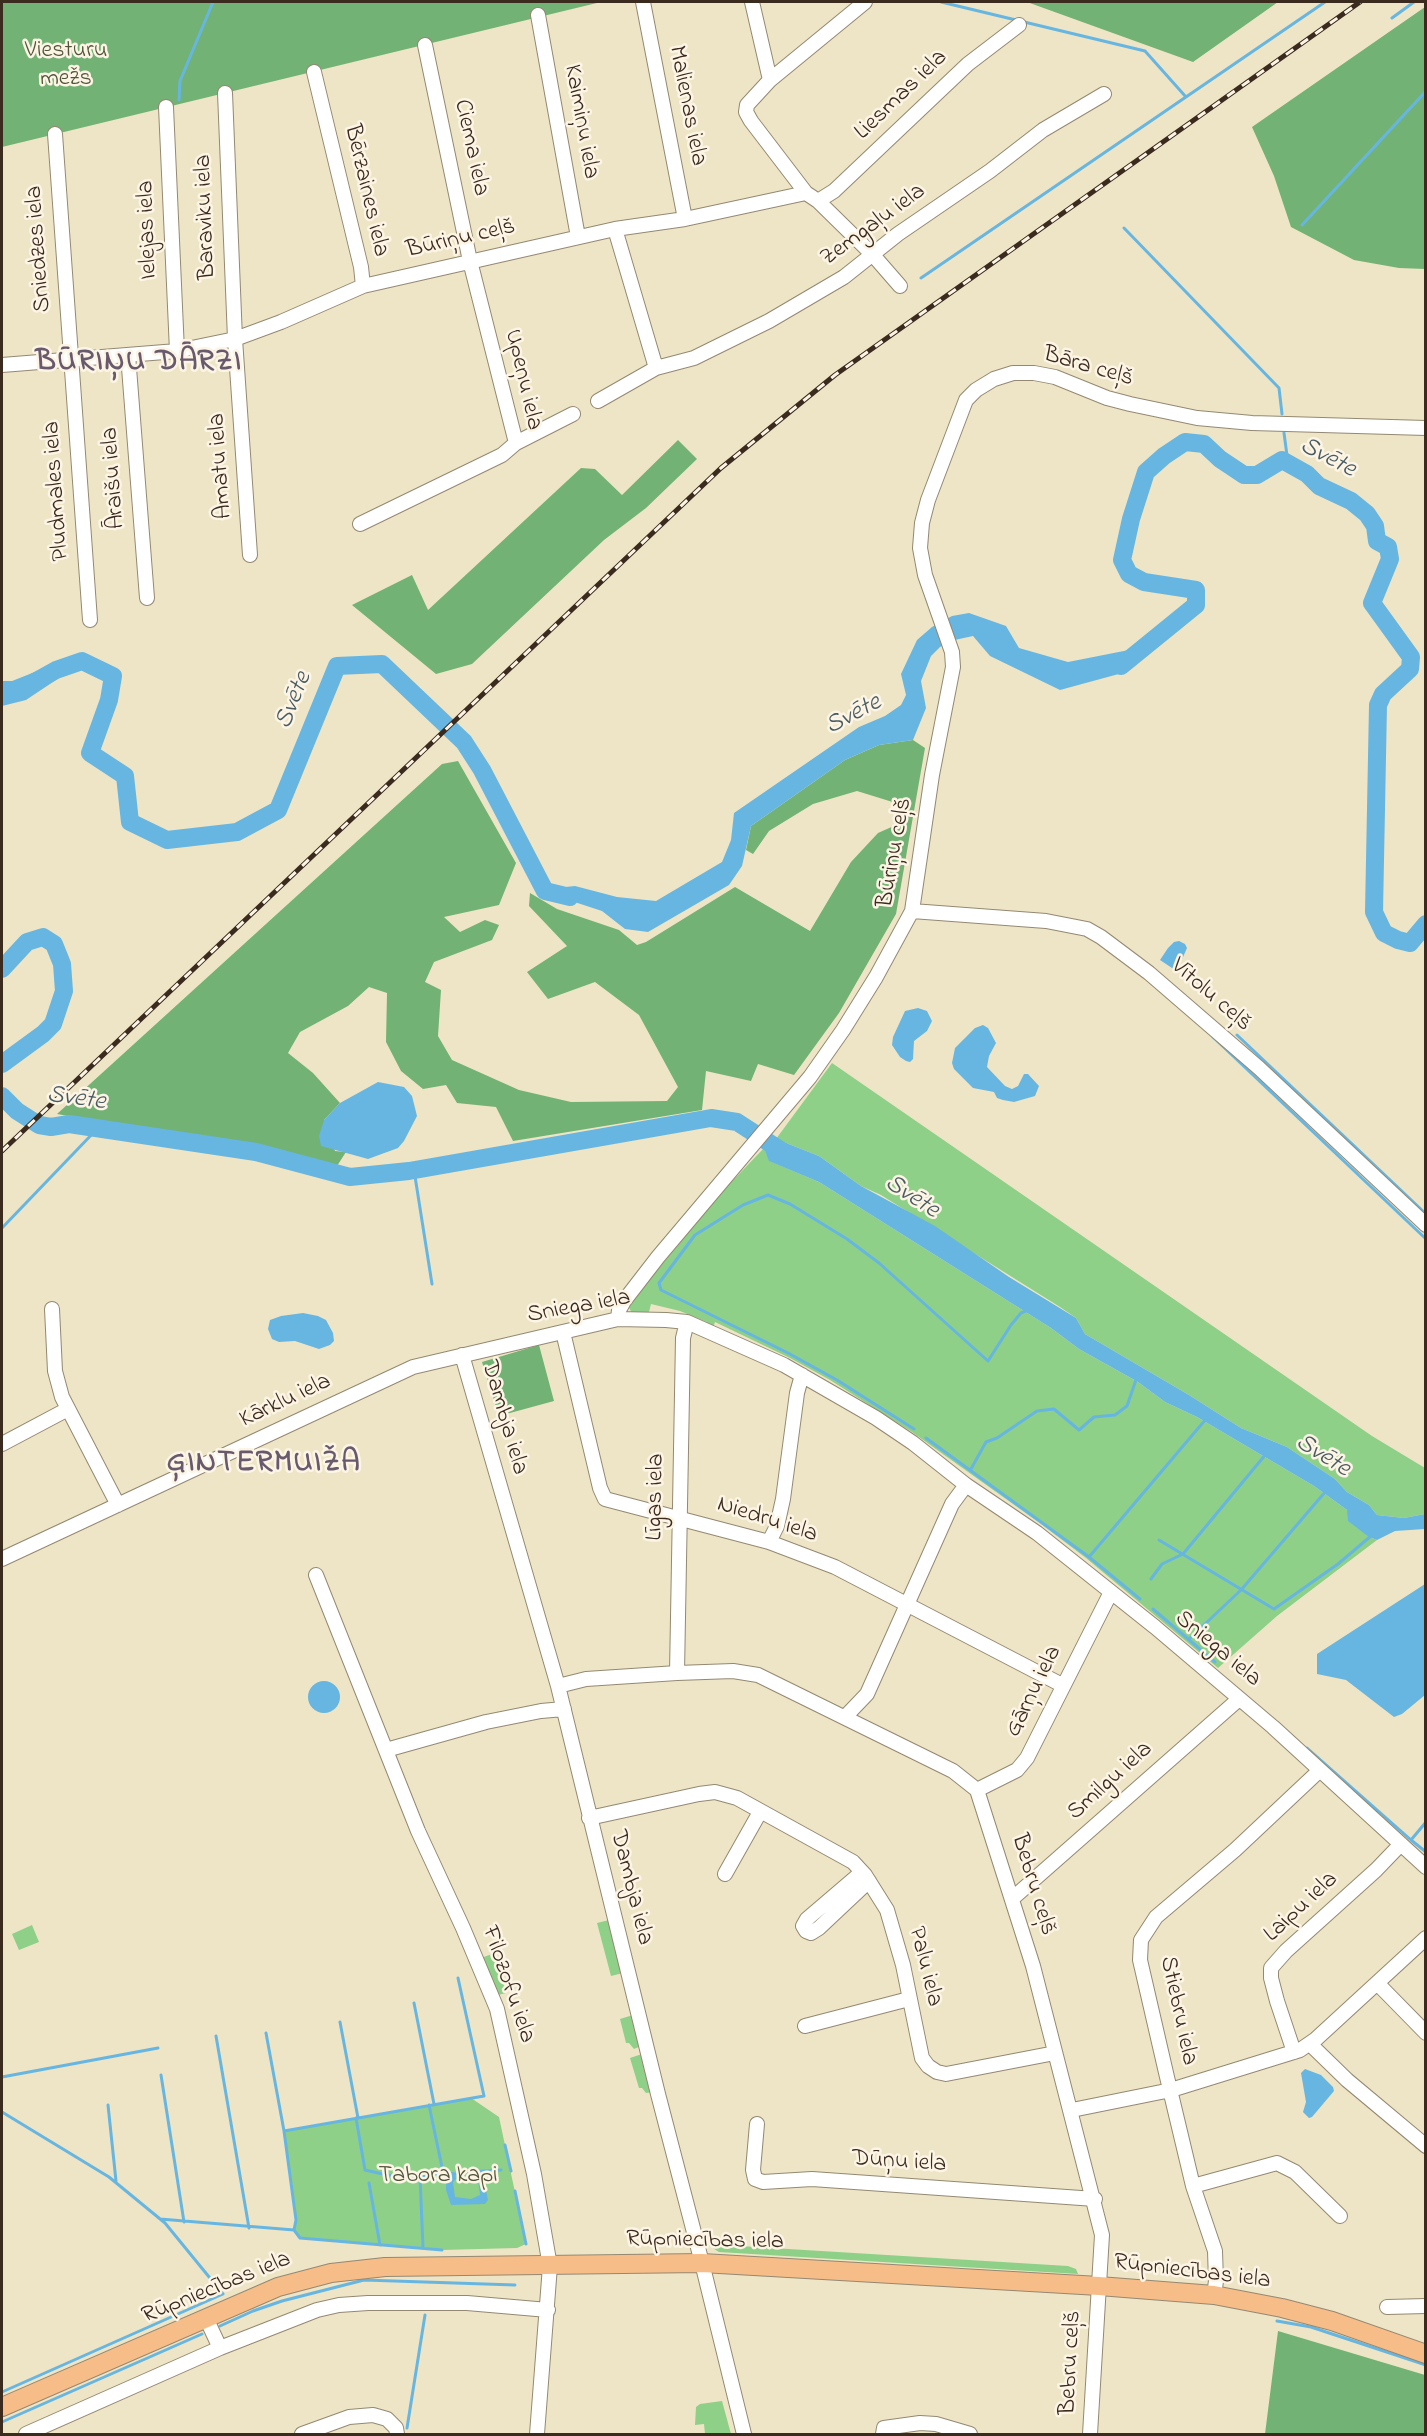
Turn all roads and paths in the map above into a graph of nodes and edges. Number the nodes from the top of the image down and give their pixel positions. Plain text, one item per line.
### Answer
1 (644, 2) edge
2 (752, 2) edge
3 (865, 2) edge
4 (538, 15) dead end
5 (1019, 25) dead end
6 (425, 45) dead end
7 (314, 72) dead end
8 (770, 80) junction
9 (225, 93) dead end
10 (1104, 94) dead end
11 (166, 107) dead end
12 (55, 134) dead end
13 (812, 197) junction
14 (684, 219) junction
15 (615, 229) junction
16 (578, 237) junction
17 (873, 255) junction
18 (470, 261) junction
19 (363, 286) junction
20 (900, 286) dead end
21 (235, 339) junction
22 (177, 351) junction
23 (128, 355) junction
24 (71, 360) junction
25 (2, 365) edge
26 (656, 368) junction
27 (598, 400) dead end
28 (573, 414) dead end
29 (1425, 428) edge
30 (516, 443) junction
31 (360, 524) dead end
32 (250, 555) dead end
33 (147, 598) dead end
34 (90, 620) dead end
35 (952, 652) joint
36 (912, 911) junction
37 (1425, 1225) edge
38 (52, 1309) dead end
39 (618, 1319) junction
40 (687, 1322) junction
41 (563, 1332) junction
42 (462, 1355) junction
43 (802, 1375) junction
44 (68, 1409) junction
45 (2, 1444) edge
46 (966, 1485) junction
47 (118, 1505) junction
48 (679, 1517) junction
49 (769, 1542) junction
50 (2, 1559) edge
51 (316, 1575) dead end
52 (1111, 1592) junction
53 (906, 1603) junction
54 (677, 1673) junction
55 (1062, 1684) junction
56 (558, 1686) junction
57 (1239, 1699) junction
58 (564, 1709) junction
59 (845, 1717) junction
60 (386, 1750) junction
61 (1319, 1771) junction
62 (977, 1790) junction
63 (760, 1812) junction
64 (589, 1818) junction
65 (1401, 1844) junction
66 (1425, 1867) edge
67 (725, 1874) dead end
68 (1013, 1898) junction
69 (1425, 1938) edge
70 (1377, 1983) junction
71 (909, 1999) junction
72 (805, 2026) dead end
73 (1425, 2033) edge
74 (1310, 2044) junction
75 (1294, 2052) junction
76 (1055, 2053) junction
77 (1171, 2090) junction
78 (1072, 2110) junction
79 (757, 2124) dead end
80 (1425, 2146) edge
81 (1193, 2186) junction
82 (1095, 2199) junction
83 (1340, 2216) dead end
84 (702, 2263) junction
85 (550, 2266) junction
86 (1100, 2286) junction
87 (1214, 2295) junction
88 (1387, 2307) dead end
89 (1425, 2307) edge
90 (548, 2310) junction
91 (206, 2318) junction
92 (220, 2348) junction
93 (1425, 2354) edge
94 (2, 2407) edge
95 (26, 2434) edge
96 (302, 2434) edge
97 (397, 2434) edge
98 (537, 2434) edge
99 (744, 2434) edge
100 (883, 2434) edge
101 (970, 2434) edge
102 (1090, 2434) edge

1 - 14 street, Malienas iela
2 - 8 street
3 - 8 street
4 - 16 street, Kaimiņu iela
5 - 13 street, Liesmas iela
6 - 18 street, Ciema iela
7 - 19 street, Bērzaines iela
8 - 13 street
9 - 21 street, Baraviku iela
10 - 17 street, Zemgaļu iela
11 - 22 street, Ielejas iela
12 - 24 street, Sniedzes iela
13 - 14 street, Būriņu ceļš
13 - 17 street
14 - 15 street, Būriņu ceļš
15 - 16 street, Būriņu ceļš
15 - 26 street
16 - 18 street, Būriņu ceļš
17 - 20 street
17 - 26 street, Zemgaļu iela
18 - 19 street, Būriņu ceļš
18 - 30 street, Upeņu iela
19 - 21 street, Būriņu ceļš
21 - 22 street, Būriņu ceļš
21 - 32 street, Amatu iela
22 - 23 street, Būriņu ceļš
23 - 24 street, Būriņu ceļš
23 - 33 street, Āraišu iela
24 - 25 street, Būriņu ceļš
24 - 34 street, Pludmales iela
26 - 27 street, Zemgaļu iela
28 - 30 street
29 - 35 street, Bāra ceļš
30 - 31 street, Upeņu iela
35 - 36 street, Būriņu ceļš
36 - 37 street, Vītolu ceļš
36 - 39 street, Būriņu ceļš
38 - 44 street
39 - 40 street, Sniega iela
39 - 41 street, Sniega iela
40 - 43 street, Sniega iela
40 - 48 street, Līgas iela
41 - 42 street, Sniega iela
41 - 48 street, Niedru iela
42 - 47 street, Kārklu iela
42 - 56 street, Dambja iela
43 - 46 street, Sniega iela
43 - 49 street
44 - 45 street
44 - 47 street
46 - 52 street, Sniega iela
46 - 53 street
47 - 50 street, Kārklu iela
48 - 49 street, Niedru iela
48 - 54 street, Līgas iela
49 - 53 street, Niedru iela
51 - 60 street, Filozofu iela
52 - 55 street, Gārņu iela
52 - 57 street, Sniega iela
53 - 55 street, Niedru iela
53 - 59 street
54 - 56 street
54 - 59 street
55 - 62 street, Gārņu iela
56 - 58 street, Dambja iela
57 - 61 street, Sniega iela
57 - 68 street, Smilgu iela
58 - 60 street
58 - 64 street, Dambja iela
59 - 62 street
60 - 85 street, Filozofu iela
61 - 65 street, Sniega iela
61 - 77 street, Stiebru iela
62 - 68 street, Bebru ceļš
63 - 64 street, Palu iela
63 - 67 street
63 - 71 street, Palu iela
64 - 84 street, Dambja iela
65 - 66 street, Sniega iela
65 - 75 street, Laipu iela
68 - 76 street, Bebru ceļš
69 - 70 street
70 - 73 street
70 - 74 street
71 - 72 street
71 - 76 street, Palu iela
74 - 75 street
74 - 80 street
75 - 77 street
76 - 78 street, Bebru ceļš
77 - 78 street
77 - 81 street, Stiebru iela
78 - 82 street, Bebru ceļš
79 - 82 street, Dūņu iela
81 - 83 street
81 - 87 street, Stiebru iela
82 - 86 street, Bebru ceļš
84 - 85 main road, Rūpniecības iela
84 - 86 main road, Rūpniecības iela
84 - 99 street, Dambja iela
85 - 90 street, Filozofu iela
85 - 91 main road, Rūpniecības iela
86 - 87 main road, Rūpniecības iela
86 - 102 street, Bebru ceļš
87 - 93 main road, Rūpniecības iela
88 - 89 street
90 - 92 street
90 - 98 street, Filozofu iela
91 - 92 street
91 - 94 main road, Rūpniecības iela
92 - 95 street
96 - 97 street
100 - 101 street

